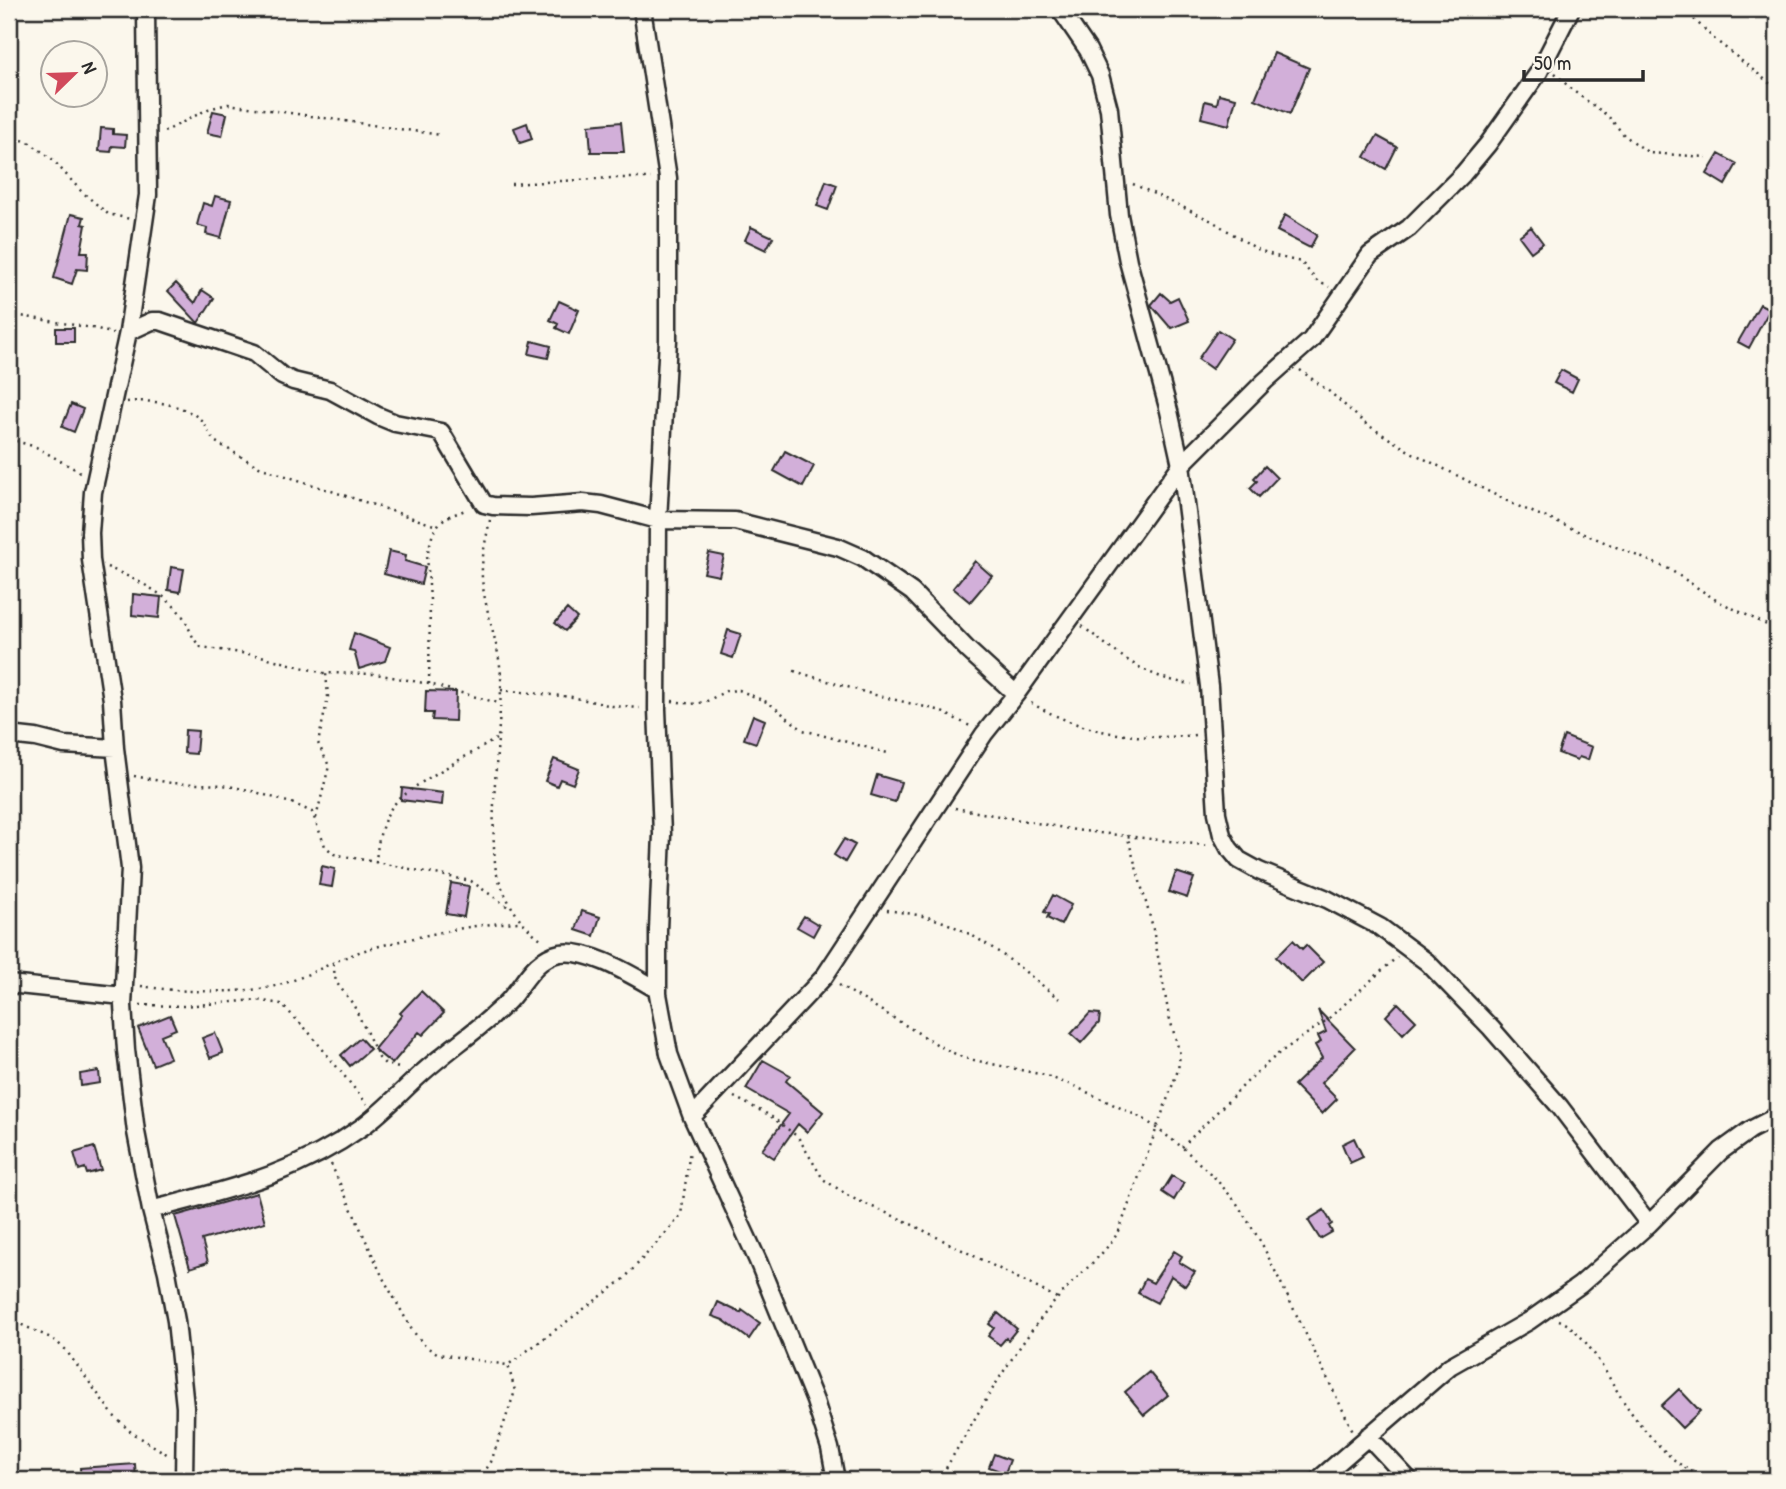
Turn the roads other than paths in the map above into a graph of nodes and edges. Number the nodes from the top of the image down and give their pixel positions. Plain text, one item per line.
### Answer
1 (146, 9) edge
2 (642, 9) edge
3 (1060, 9) edge
4 (1571, 9) edge
5 (127, 335) junction
6 (1181, 465) junction
7 (658, 520) junction
8 (1016, 694) junction
9 (9, 735) edge
10 (115, 748) junction
11 (9, 984) edge
12 (658, 990) junction
13 (123, 995) junction
14 (1777, 1116) edge
15 (695, 1123) junction
16 (151, 1210) junction
17 (1649, 1224) junction
18 (1364, 1439) junction
19 (184, 1473) edge
20 (836, 1480) edge
21 (1318, 1480) edge
22 (1409, 1480) edge

1 - 5 street
2 - 7 street
3 - 6 street
4 - 6 street
5 - 7 street
5 - 10 street
6 - 8 street
6 - 17 street
7 - 8 street
7 - 12 street
8 - 15 street
9 - 10 street
10 - 13 street
11 - 13 street
12 - 15 street
12 - 16 street
13 - 16 street
14 - 17 street
15 - 20 street
16 - 19 street
17 - 18 street
18 - 21 street
18 - 22 street

